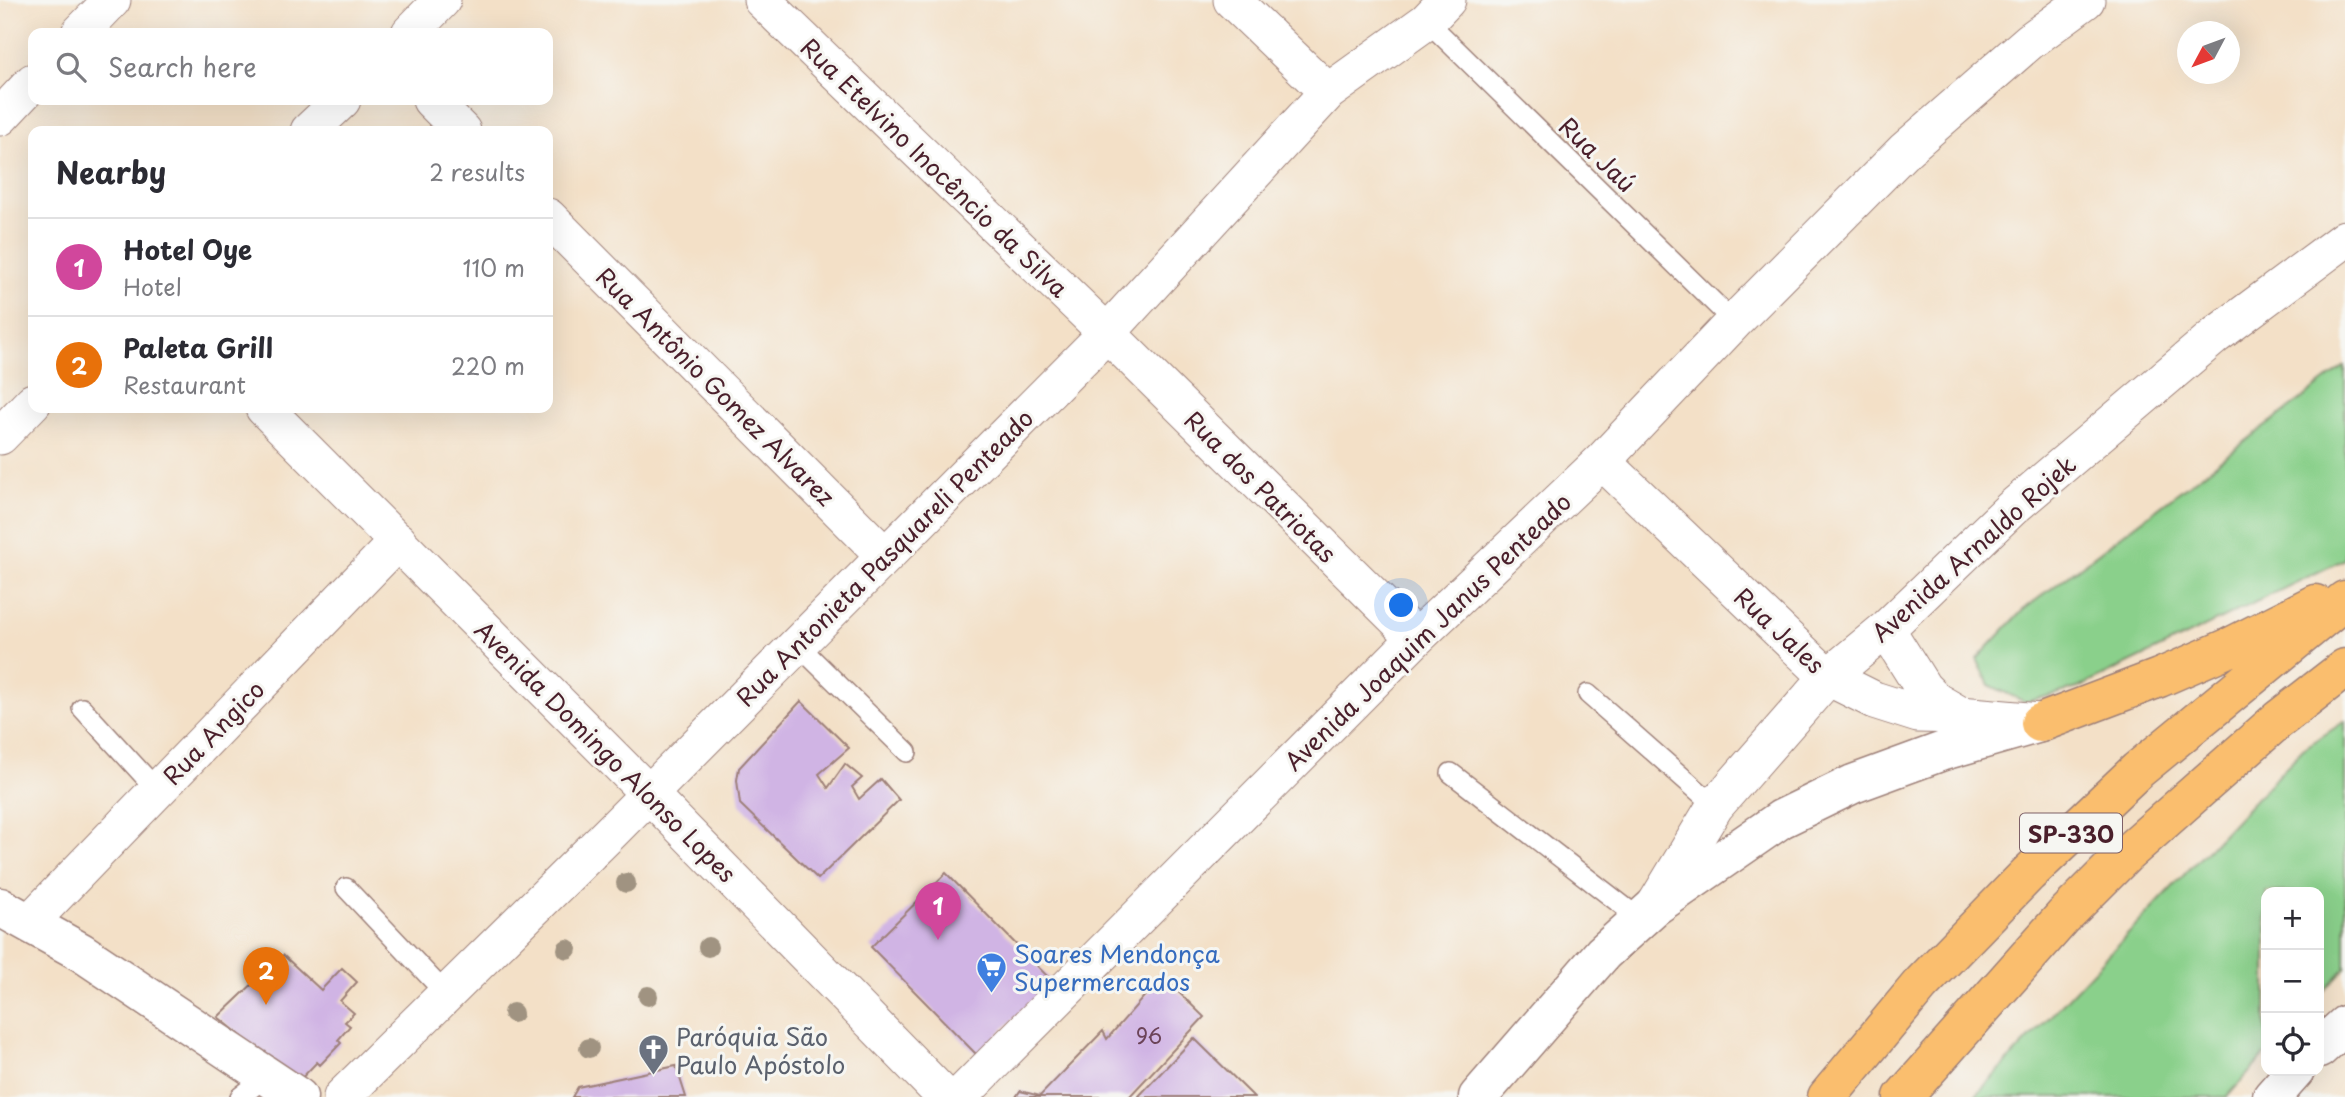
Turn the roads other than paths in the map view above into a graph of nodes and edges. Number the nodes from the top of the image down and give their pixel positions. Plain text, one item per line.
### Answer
1 (111, 0) edge
2 (442, 0) edge
3 (762, 0) edge
4 (1232, 0) edge
5 (2086, 0) edge
6 (1437, 10) edge
7 (85, 28) edge
8 (415, 28) edge
9 (28, 87) edge
10 (1328, 92) junction
11 (337, 105) edge
12 (436, 105) edge
13 (0, 117) edge
14 (314, 126) edge
15 (457, 126) edge
16 (553, 222) edge
17 (2345, 239) edge
18 (1734, 322) junction
19 (1107, 334) junction
20 (28, 407) edge
21 (269, 413) edge
22 (0, 436) edge
23 (1602, 461) junction
24 (398, 541) junction
25 (885, 556) junction
26 (2345, 589) edge
27 (2345, 600) edge
28 (1886, 629) junction
29 (1416, 638) junction
30 (797, 644) junction
31 (2345, 668) edge
32 (1828, 677) junction
33 (1588, 694) dead end
34 (82, 708) dead end
35 (1960, 715) junction
36 (2040, 723) junction
37 (907, 752) dead end
38 (1451, 773) dead end
39 (157, 790) junction
40 (648, 793) junction
41 (1715, 806) junction
42 (345, 888) dead end
43 (1647, 913) junction
44 (14, 915) edge
45 (446, 994) junction
46 (2345, 1025) edge
47 (2324, 1044) edge
48 (2291, 1076) edge
49 (253, 1087) edge
50 (1908, 1094) edge
51 (298, 1097) edge
52 (342, 1097) edge
53 (945, 1097) edge
54 (959, 1097) edge
55 (1478, 1097) edge
56 (1827, 1097) edge
57 (2272, 1097) edge

1 - 7 street
2 - 8 street
3 - 19 street, Rua Etelvino Inocêncio da Silva
4 - 10 street
5 - 18 street, Avenida Joaquim Janus Penteado
6 - 10 street, Rua Antonieta Pasquareli Penteado
6 - 18 lane, Rua Jaú
9 - 13 street
10 - 19 street, Rua Antonieta Pasquareli Penteado
11 - 14 street
12 - 15 street
16 - 25 street, Rua Antônio Gomez Alvarez
17 - 28 street, Avenida Arnaldo Rojek
18 - 23 street, Avenida Joaquim Janus Penteado
19 - 25 street, Rua Antonieta Pasquareli Penteado
19 - 29 street, Rua dos Patriotas
20 - 22 street
21 - 24 street, Avenida Domingo Alonso Lopes
23 - 29 street, Avenida Joaquim Janus Penteado
23 - 32 street, Rua Jales
24 - 39 street, Rua Angico
24 - 40 street, Avenida Domingo Alonso Lopes
25 - 30 street, Rua Antonieta Pasquareli Penteado
26 - 36 highway
27 - 56 highway, SP-330
28 - 32 street, Avenida Arnaldo Rojek
28 - 35 street
29 - 54 street, Avenida Joaquim Janus Penteado
30 - 37 lane
30 - 40 street, Rua Antonieta Pasquareli Penteado
31 - 50 highway, SP-330
32 - 35 street, Rua Jales
32 - 41 street, Avenida Arnaldo Rojek
33 - 41 lane
34 - 39 lane
35 - 36 street, Rua Jales
36 - 43 street, Avenida Arnaldo Rojek
38 - 43 lane
39 - 44 street, Rua Angico
40 - 45 street, Rua Antonieta Pasquareli Penteado
40 - 53 street, Avenida Domingo Alonso Lopes
41 - 43 street, Avenida Arnaldo Rojek
42 - 45 lane
43 - 55 street, Avenida Arnaldo Rojek
44 - 49 street
45 - 52 street, Rua Antonieta Pasquareli Penteado
46 - 47 street
48 - 57 street
49 - 51 street

